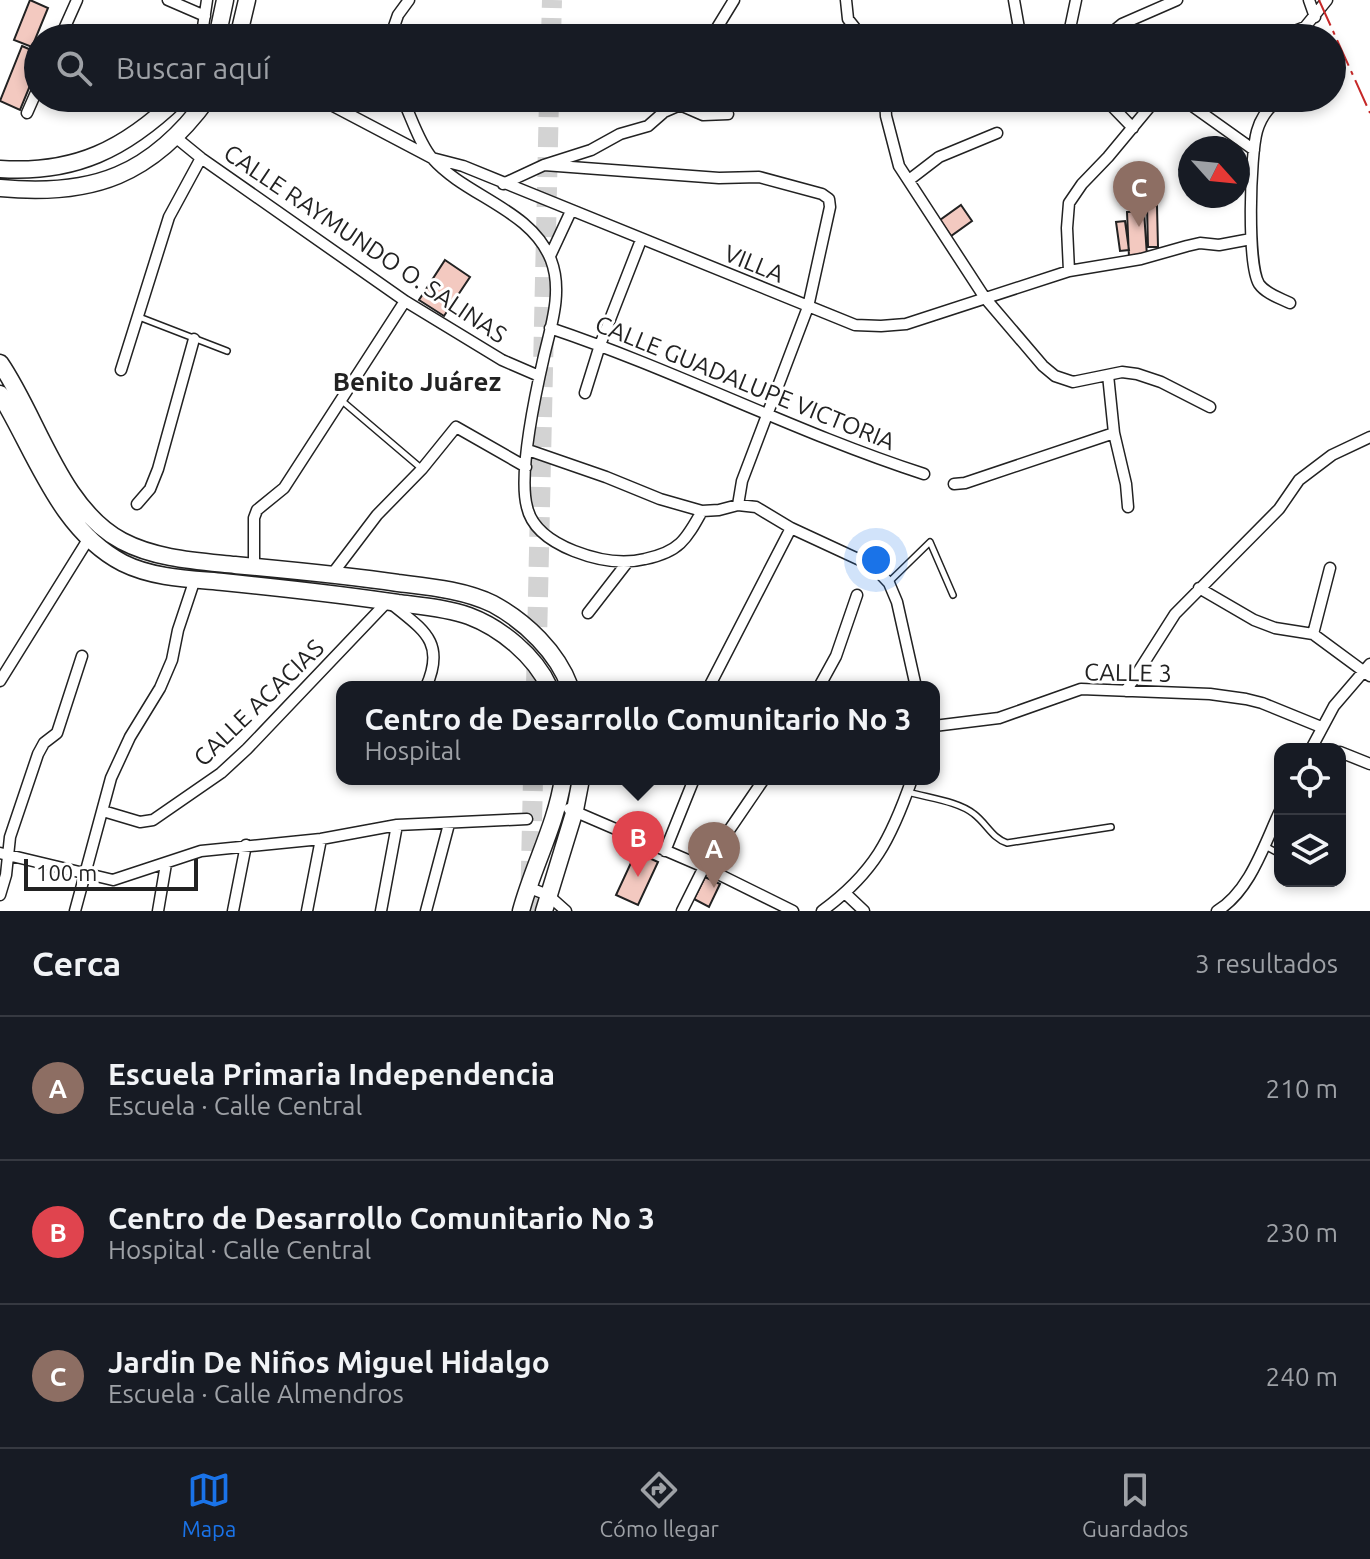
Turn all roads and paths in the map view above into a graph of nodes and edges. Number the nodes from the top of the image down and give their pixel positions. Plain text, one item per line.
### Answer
1 (77, 0) edge
2 (168, 0) edge
3 (207, 0) edge
4 (225, 0) edge
5 (247, 0) edge
6 (409, 0) edge
7 (734, 0) edge
8 (846, 0) edge
9 (1014, 0) edge
10 (1076, 0) edge
11 (1177, 0) edge
12 (1309, 0) edge
13 (1327, 0) edge
14 (205, 16) junction
15 (1315, 17) junction
16 (66, 24) edge
17 (204, 24) edge
18 (220, 24) edge
19 (241, 24) edge
20 (395, 24) edge
21 (719, 24) edge
22 (852, 24) edge
23 (1018, 24) edge
24 (1071, 24) edge
25 (1122, 24) edge
26 (1308, 24) edge
27 (163, 112) edge
28 (195, 112) edge
29 (345, 112) edge
30 (409, 112) edge
31 (664, 112) edge
32 (696, 112) edge
33 (886, 112) edge
34 (1118, 112) edge
35 (1146, 112) edge
36 (1201, 112) edge
37 (1266, 112) edge
38 (728, 114) dead end
39 (1133, 128) junction
40 (997, 133) dead end
41 (174, 136) junction
42 (1254, 150) junction
43 (201, 158) junction
44 (432, 158) junction
45 (544, 165) junction
46 (0, 169) edge
47 (909, 180) junction
48 (503, 184) junction
49 (0, 188) edge
50 (571, 211) junction
51 (1251, 239) junction
52 (641, 240) junction
53 (550, 256) junction
54 (1069, 271) junction
55 (985, 298) junction
56 (405, 301) junction
57 (1290, 303) dead end
58 (808, 307) junction
59 (138, 317) junction
60 (550, 328) junction
61 (194, 339) junction
62 (600, 345) junction
63 (227, 351) dead end
64 (0, 363) edge
65 (121, 370) dead end
66 (1108, 375) junction
67 (539, 376) junction
68 (585, 393) dead end
69 (0, 394) edge
70 (339, 398) junction
71 (1210, 407) dead end
72 (766, 414) junction
73 (1114, 433) junction
74 (1370, 437) edge
75 (528, 450) junction
76 (526, 467) junction
77 (422, 469) junction
78 (924, 474) dead end
79 (954, 484) dead end
80 (137, 504) dead end
81 (738, 505) junction
82 (1128, 507) dead end
83 (702, 511) junction
84 (791, 528) junction
85 (89, 538) junction
86 (626, 564) junction
87 (254, 566) junction
88 (1330, 568) dead end
89 (333, 573) junction
90 (195, 579) junction
91 (889, 583) junction
92 (1199, 588) junction
93 (857, 595) dead end
94 (953, 595) dead end
95 (388, 601) junction
96 (588, 613) dead end
97 (1313, 634) junction
98 (82, 656) dead end
99 (1368, 671) edge
100 (0, 681) edge
101 (428, 681) edge
102 (545, 681) edge
103 (567, 681) edge
104 (712, 681) edge
105 (822, 681) edge
106 (915, 681) edge
107 (1126, 691) junction
108 (940, 725) edge
109 (1321, 727) junction
110 (1314, 743) edge
111 (1346, 754) edge
112 (1370, 764) edge
113 (562, 785) edge
114 (580, 785) edge
115 (692, 785) edge
116 (760, 785) edge
117 (910, 785) edge
118 (907, 792) junction
119 (558, 804) junction
120 (575, 810) junction
121 (103, 811) junction
122 (1278, 815) edge
123 (527, 819) dead end
124 (449, 824) junction
125 (397, 825) junction
126 (1111, 827) dead end
127 (321, 839) junction
128 (246, 845) junction
129 (1263, 845) junction
130 (665, 851) junction
131 (1274, 851) edge
132 (4, 854) edge
133 (166, 864) junction
134 (704, 867) junction
135 (85, 874) junction
136 (527, 887) junction
137 (846, 894) junction
138 (0, 895) edge
139 (546, 903) edge
140 (75, 911) edge
141 (158, 911) edge
142 (233, 911) edge
143 (307, 911) edge
144 (381, 911) edge
145 (426, 911) edge
146 (521, 911) edge
147 (566, 911) edge
148 (682, 911) edge
149 (793, 911) edge
150 (822, 911) edge
151 (864, 911) edge
152 (1217, 911) edge

1 - 16 street
2 - 14 street
3 - 14 street
4 - 18 main road
5 - 19 main road
6 - 20 street
7 - 21 street
8 - 22 street
9 - 23 street
10 - 24 street
11 - 25 street
12 - 15 street
13 - 15 street
14 - 17 street
15 - 26 street
27 - 46 main road
28 - 41 main road
29 - 44 street
30 - 44 street
31 - 45 street
32 - 38 street
33 - 47 street
34 - 39 street
35 - 39 street
36 - 42 street
37 - 42 street
39 - 54 street
40 - 47 street
41 - 43 street, CALLE RAYMUNDO O. SALINAS
41 - 49 main road
42 - 51 street
43 - 56 street, CALLE RAYMUNDO O. SALINAS
43 - 59 street
44 - 48 street, VILLA
44 - 53 street
45 - 48 street
45 - 58 street
47 - 55 street
48 - 50 street, VILLA
50 - 52 street, VILLA
50 - 53 street
51 - 54 street, VILLA
51 - 57 street
52 - 58 street, VILLA
52 - 62 street
53 - 60 street
54 - 55 street, VILLA
55 - 58 street, VILLA
55 - 66 street
56 - 67 street, CALLE RAYMUNDO O. SALINAS
56 - 70 street
58 - 72 street
59 - 61 lane
59 - 65 street
60 - 62 street, CALLE GUADALUPE VICTORIA
60 - 67 street
61 - 63 lane
61 - 80 street
62 - 68 street
62 - 72 street, CALLE GUADALUPE VICTORIA
64 - 87 main road
66 - 71 street
66 - 73 street
67 - 75 street
69 - 85 main road
70 - 77 lane
70 - 87 street
72 - 78 street, CALLE GUADALUPE VICTORIA
72 - 81 street
73 - 79 street
73 - 82 street
74 - 92 street
75 - 76 street
75 - 83 street
76 - 77 street
76 - 86 street
77 - 89 street
81 - 83 street
81 - 84 street
83 - 86 street
84 - 91 street
84 - 104 street
85 - 90 main road
85 - 100 street
86 - 96 street
87 - 89 main road
88 - 97 street
89 - 103 main road
90 - 95 main road
90 - 121 street
91 - 94 lane
91 - 106 street
92 - 97 street
92 - 107 street
93 - 105 street
95 - 101 street
95 - 102 main road
95 - 121 street, CALLE ACACIAS
97 - 99 street
98 - 132 street
99 - 109 street
107 - 108 street, CALLE 3
107 - 109 street, CALLE 3
109 - 110 street
111 - 112 street
113 - 119 main road
114 - 120 main road
115 - 130 street
116 - 134 street
117 - 118 street
118 - 126 lane
118 - 137 street
119 - 120 street
119 - 136 main road
120 - 130 street
120 - 139 main road
121 - 135 street
122 - 129 street
123 - 124 street
124 - 125 street
124 - 145 street
125 - 127 street
125 - 144 street
127 - 128 street
127 - 143 street
128 - 133 street
128 - 142 street
129 - 131 lane
129 - 152 street
130 - 134 street
132 - 135 street
132 - 138 street
133 - 135 street
133 - 141 street
134 - 148 street
134 - 149 street
135 - 140 street
136 - 139 street
136 - 146 main road
137 - 150 street
137 - 151 street
139 - 147 street

